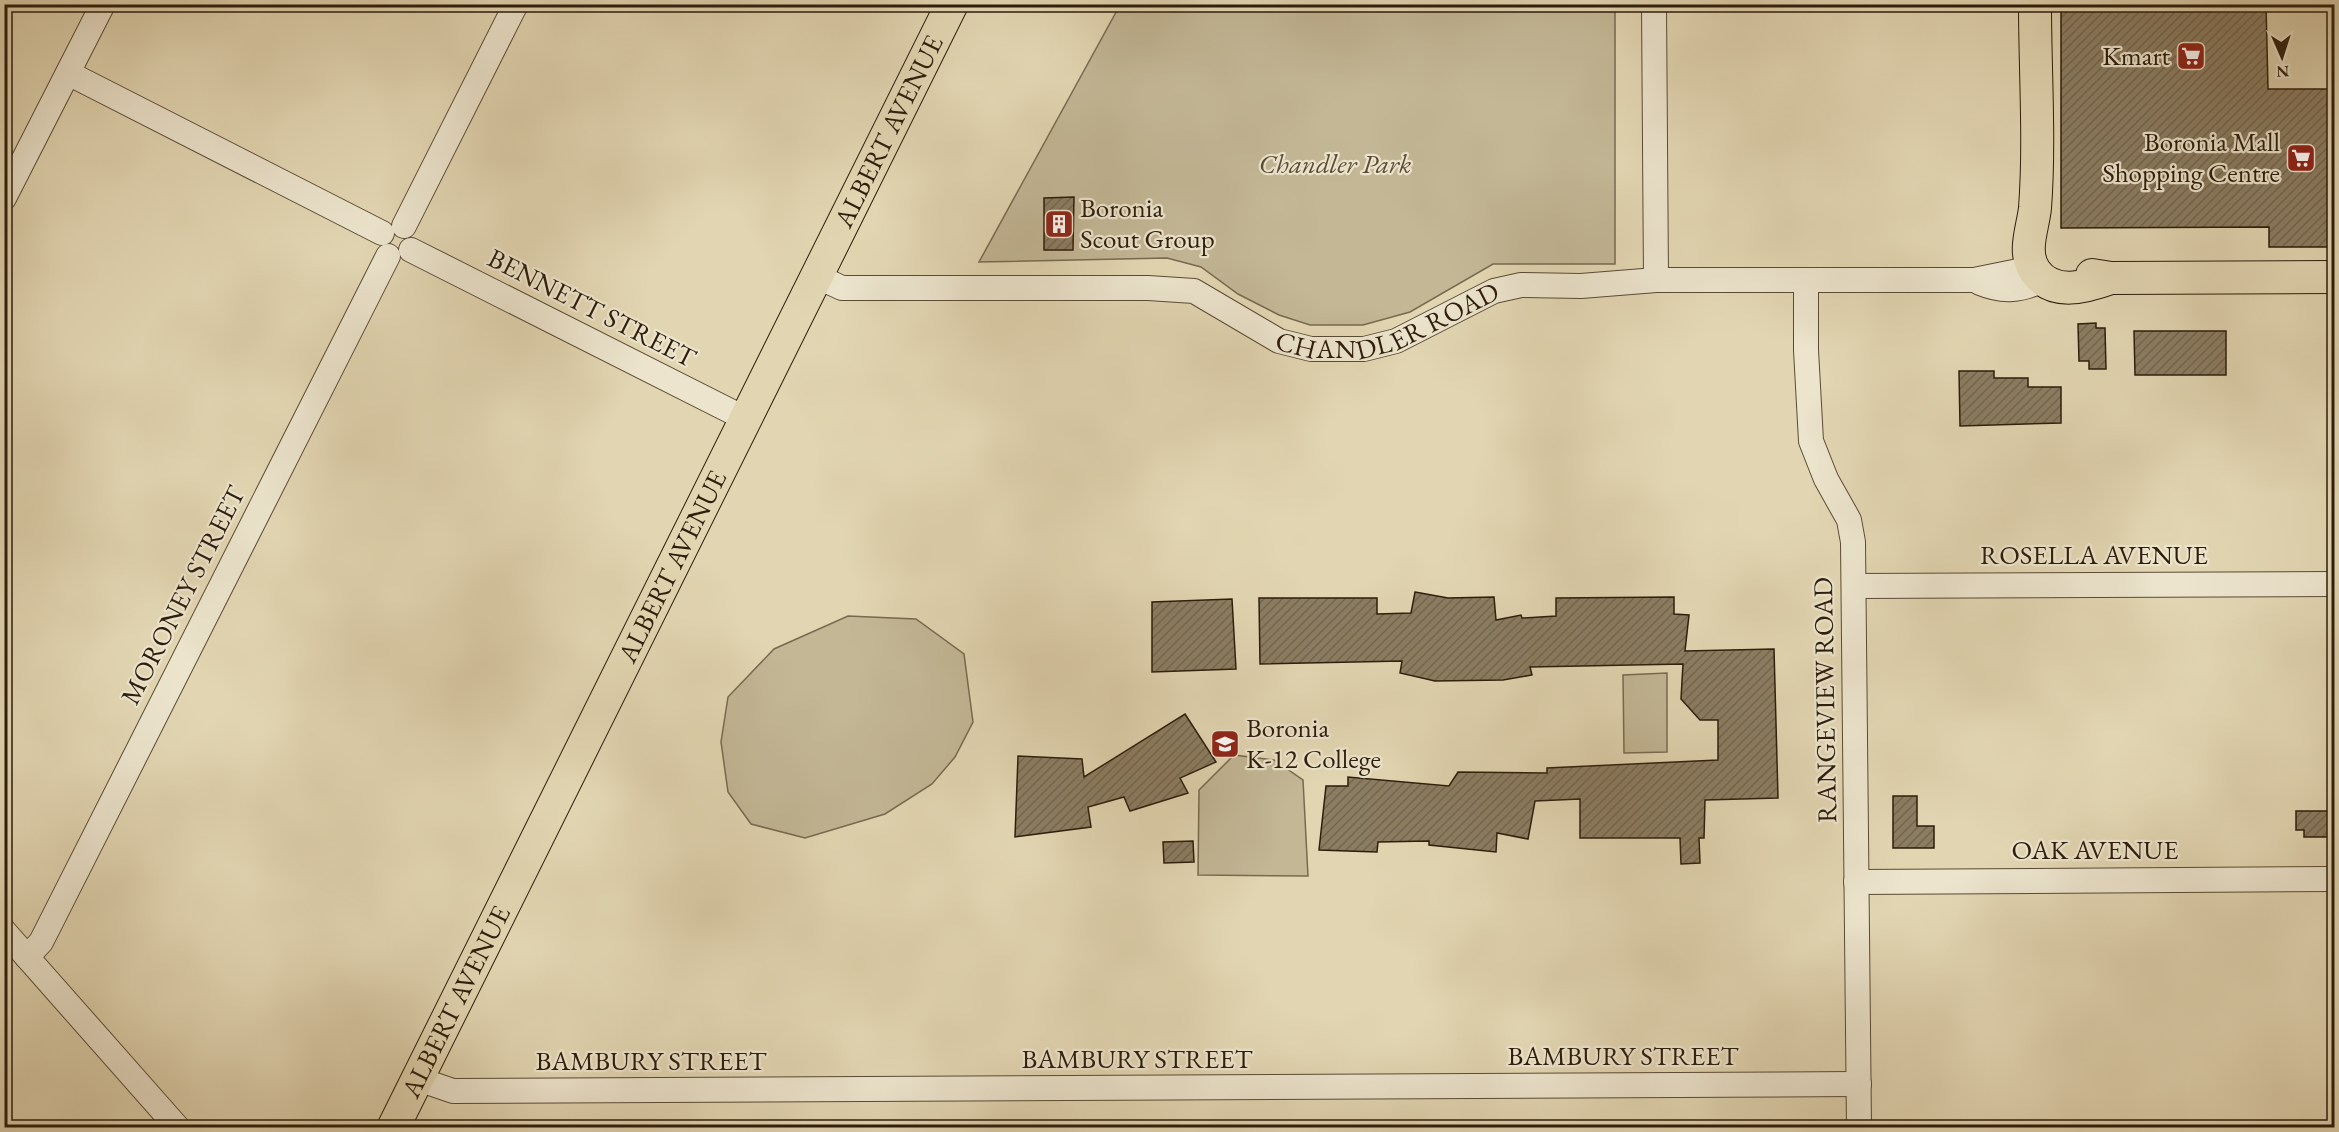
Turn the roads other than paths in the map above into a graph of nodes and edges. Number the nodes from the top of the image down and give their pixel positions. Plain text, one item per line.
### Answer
1 (103, 4) edge
2 (516, 4) edge
3 (952, 4) edge
4 (1654, 4) edge
5 (2035, 4) edge
6 (68, 73) junction
7 (4, 198) edge
8 (393, 229) junction
9 (400, 253) junction
10 (2044, 271) junction
11 (816, 276) junction
12 (2334, 277) edge
13 (1656, 280) junction
14 (1806, 282) junction
15 (746, 419) junction
16 (2334, 584) edge
17 (1854, 586) junction
18 (2334, 879) edge
19 (1856, 882) junction
20 (4, 931) edge
21 (27, 957) junction
22 (418, 1078) junction
23 (1859, 1084) junction
24 (178, 1128) edge
25 (393, 1128) edge
26 (1859, 1128) edge

1 - 6 street
2 - 8 street
3 - 11 main road, ALBERT AVENUE
4 - 13 street
5 - 10 main road
6 - 7 street
6 - 8 street
8 - 9 street
9 - 15 street, BENNETT STREET
9 - 21 street, MORONEY STREET
10 - 12 main road
10 - 14 street, CHANDLER ROAD
11 - 13 street, CHANDLER ROAD
11 - 15 main road, ALBERT AVENUE
13 - 14 street, CHANDLER ROAD
14 - 17 street, RANGEVIEW ROAD
15 - 22 main road, ALBERT AVENUE
16 - 17 street, ROSELLA AVENUE
17 - 19 street, RANGEVIEW ROAD
18 - 19 street, OAK AVENUE
19 - 23 street, RANGEVIEW ROAD
20 - 21 street
21 - 24 street
22 - 23 street, BAMBURY STREET
22 - 25 main road, ALBERT AVENUE
23 - 26 street, RANGEVIEW ROAD

